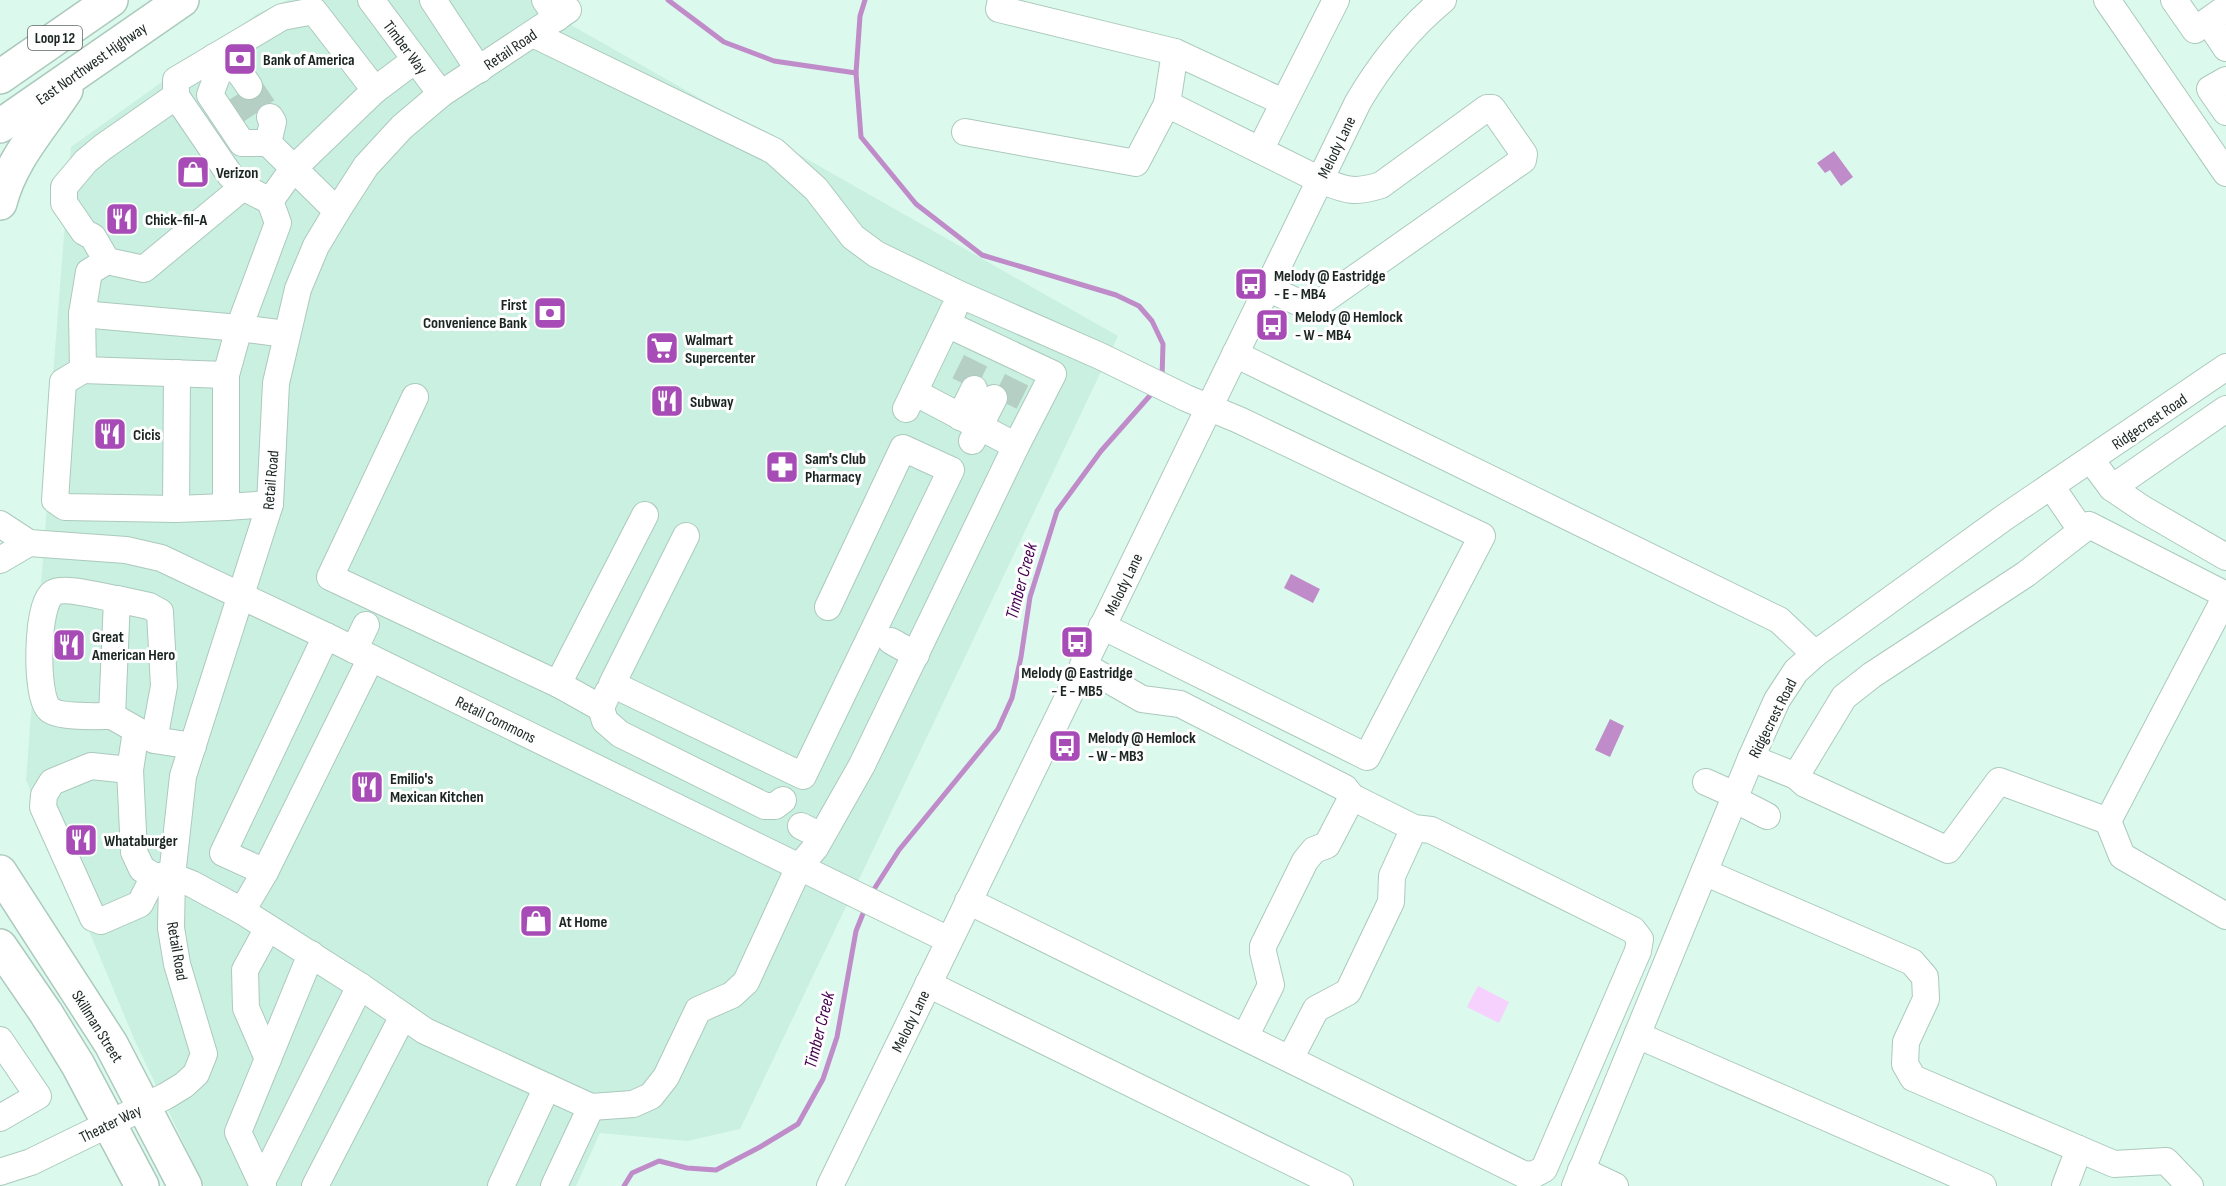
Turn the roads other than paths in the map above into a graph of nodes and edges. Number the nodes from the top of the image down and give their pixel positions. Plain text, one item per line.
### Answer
1 (111, 0) edge
2 (182, 0) edge
3 (371, 0) edge
4 (434, 0) edge
5 (1001, 0) edge
6 (1336, 0) edge
7 (1443, 0) edge
8 (2107, 0) edge
9 (2174, 0) edge
10 (557, 9) edge
11 (2217, 15) edge
12 (533, 34) junction
13 (2226, 48) edge
14 (1175, 52) junction
15 (415, 60) junction
16 (219, 67) junction
17 (6, 70) edge
18 (479, 70) junction
19 (76, 73) junction
20 (2226, 80) edge
21 (375, 90) junction
22 (240, 92) tunnel mouth
23 (441, 94) junction
24 (176, 96) junction
25 (1283, 102) junction
26 (1167, 104) junction
27 (2226, 112) edge
28 (0, 126) edge
29 (965, 132) dead end
30 (1260, 150) junction
31 (293, 169) junction
32 (2226, 173) edge
33 (1320, 180) junction
34 (243, 187) junction
35 (270, 201) junction
36 (0, 203) edge
37 (337, 211) junction
38 (107, 261) junction
39 (1268, 288) junction
40 (961, 295) junction
41 (82, 314) junction
42 (947, 324) junction
43 (239, 328) junction
44 (286, 334) junction
45 (1235, 354) junction
46 (2226, 367) edge
47 (82, 370) junction
48 (177, 373) junction
49 (226, 375) junction
50 (415, 397) dead end
51 (1209, 408) junction
52 (2226, 409) edge
53 (970, 426) junction
54 (1016, 446) junction
55 (2091, 460) junction
56 (2052, 486) junction
57 (2112, 488) junction
58 (270, 504) junction
59 (226, 507) junction
60 (176, 509) junction
61 (645, 515) dead end
62 (0, 524) edge
63 (2081, 530) junction
64 (686, 536) dead end
65 (29, 543) junction
66 (2221, 548) edge
67 (0, 560) edge
68 (240, 594) junction
69 (2226, 595) edge
70 (117, 599) junction
71 (828, 607) dead end
72 (366, 625) dead end
73 (1102, 626) junction
74 (326, 636) junction
75 (891, 641) dead end
76 (362, 654) junction
77 (1815, 654) junction
78 (916, 655) junction
79 (1083, 665) junction
80 (558, 684) junction
81 (612, 684) junction
82 (601, 708) junction
83 (112, 716) junction
84 (145, 736) junction
85 (193, 746) junction
86 (1751, 758) junction
87 (130, 770) junction
88 (1796, 776) junction
89 (1706, 782) dead end
90 (1352, 797) junction
91 (1735, 797) junction
92 (783, 800) dead end
93 (1767, 816) dead end
94 (2108, 821) junction
95 (1414, 828) junction
96 (0, 857) edge
97 (799, 867) junction
98 (265, 872) junction
99 (1704, 872) junction
100 (163, 876) junction
101 (9, 884) edge
102 (968, 901) junction
103 (242, 911) junction
104 (2226, 916) edge
105 (268, 928) junction
106 (949, 940) junction
107 (0, 946) edge
108 (311, 954) junction
109 (928, 984) junction
110 (360, 986) junction
111 (403, 1016) junction
112 (1637, 1035) junction
113 (1245, 1037) junction
114 (0, 1040) edge
115 (204, 1054) joint
116 (268, 1059) junction
117 (1290, 1059) junction
118 (547, 1087) junction
119 (145, 1106) junction
120 (591, 1107) junction
121 (0, 1118) edge
122 (109, 1123) junction
123 (2079, 1149) junction
124 (0, 1172) edge
125 (1578, 1178) edge
126 (262, 1184) edge
127 (142, 1186) edge
128 (185, 1186) edge
129 (315, 1186) edge
130 (501, 1186) edge
131 (554, 1186) edge
132 (831, 1186) edge
133 (1340, 1186) edge
134 (1615, 1186) edge
135 (1983, 1186) edge
136 (2065, 1186) edge
137 (2190, 1186) edge

1 - 17 main road, Loop 12
2 - 19 main road, East Northwest Highway / Loop 12
3 - 15 street, Timber Way
4 - 18 street
5 - 14 street
6 - 25 street
7 - 33 street, Melody Lane
8 - 32 street
9 - 11 street
10 - 12 street, Retail Road
11 - 13 street
12 - 18 street, Retail Road
12 - 40 street
14 - 25 street
14 - 26 street
15 - 21 street
15 - 23 street, Timber Way
16 - 21 street
16 - 22 street
16 - 24 street
16 - 31 street
18 - 23 street, Retail Road
19 - 28 main road, East Northwest Highway / Loop 12
19 - 36 main road
20 - 27 street
21 - 31 street
23 - 37 street, Retail Road
24 - 34 street
24 - 38 street
25 - 30 street
26 - 29 street
26 - 30 street
30 - 33 street
31 - 35 street
31 - 37 street
33 - 39 street, Melody Lane
33 - 39 street
34 - 35 street
34 - 38 street
35 - 43 street
37 - 44 street, Retail Road
38 - 41 street
39 - 45 street, Melody Lane
40 - 42 street
40 - 51 street
41 - 43 street
41 - 47 street
42 - 53 street
42 - 54 street
43 - 44 street
43 - 49 street
44 - 58 street, Retail Road
45 - 51 street, Melody Lane
45 - 77 street
46 - 55 street, Ridgecrest Road
47 - 48 street
47 - 60 street
48 - 49 street
48 - 60 street
49 - 59 street
50 - 80 street
51 - 73 street, Melody Lane
51 - 73 street
52 - 57 street
53 - 53 street
53 - 54 street
54 - 78 street
55 - 56 street, Ridgecrest Road
55 - 57 street
56 - 63 street
56 - 77 street, Ridgecrest Road
57 - 66 street
58 - 59 street
58 - 68 street, Retail Road
59 - 60 street
61 - 80 street
62 - 65 street, Retail Commons
63 - 69 street
63 - 88 street
64 - 81 street
65 - 67 street
65 - 68 street, Retail Commons
68 - 74 street, Retail Commons
68 - 85 street, Retail Road
69 - 94 street
70 - 83 street
70 - 83 street
70 - 84 street
71 - 81 street
72 - 76 street
73 - 79 street, Melody Lane
74 - 76 street, Retail Commons
74 - 98 street
75 - 78 street
76 - 97 street, Retail Commons
76 - 98 street
77 - 86 street, Ridgecrest Road
78 - 97 street
79 - 90 street
79 - 102 street, Melody Lane
80 - 82 street
81 - 82 street
82 - 92 street
83 - 84 street
84 - 85 street
84 - 87 street
85 - 100 street, Retail Road
86 - 88 street
86 - 91 street, Ridgecrest Road
87 - 100 street
87 - 100 street
88 - 94 street
89 - 91 street
90 - 95 street
90 - 113 street
91 - 93 street
91 - 99 street, Ridgecrest Road
94 - 104 street
95 - 117 street
95 - 117 street
96 - 101 main road, Skillman Street
97 - 106 street, Retail Commons
97 - 120 street
98 - 103 street
99 - 112 street, Ridgecrest Road
99 - 123 street
100 - 103 street
100 - 115 street, Retail Road
101 - 119 main road, Skillman Street
102 - 106 street, Melody Lane
102 - 113 street
103 - 105 street
105 - 108 street
105 - 116 street
106 - 109 street, Melody Lane
107 - 122 main road
108 - 110 street
108 - 116 street
109 - 132 street, Melody Lane
109 - 133 street
110 - 111 street
110 - 126 street
111 - 118 street
111 - 129 street
112 - 125 street, Ridgecrest Road
112 - 135 street
113 - 117 street
114 - 121 street
115 - 119 street, Theater Way
116 - 126 street
118 - 120 street
118 - 130 street
119 - 122 street, Theater Way
119 - 128 main road, Skillman Street
120 - 131 street
122 - 124 street, Theater Way
122 - 127 main road
123 - 136 street
123 - 137 street
125 - 134 street

